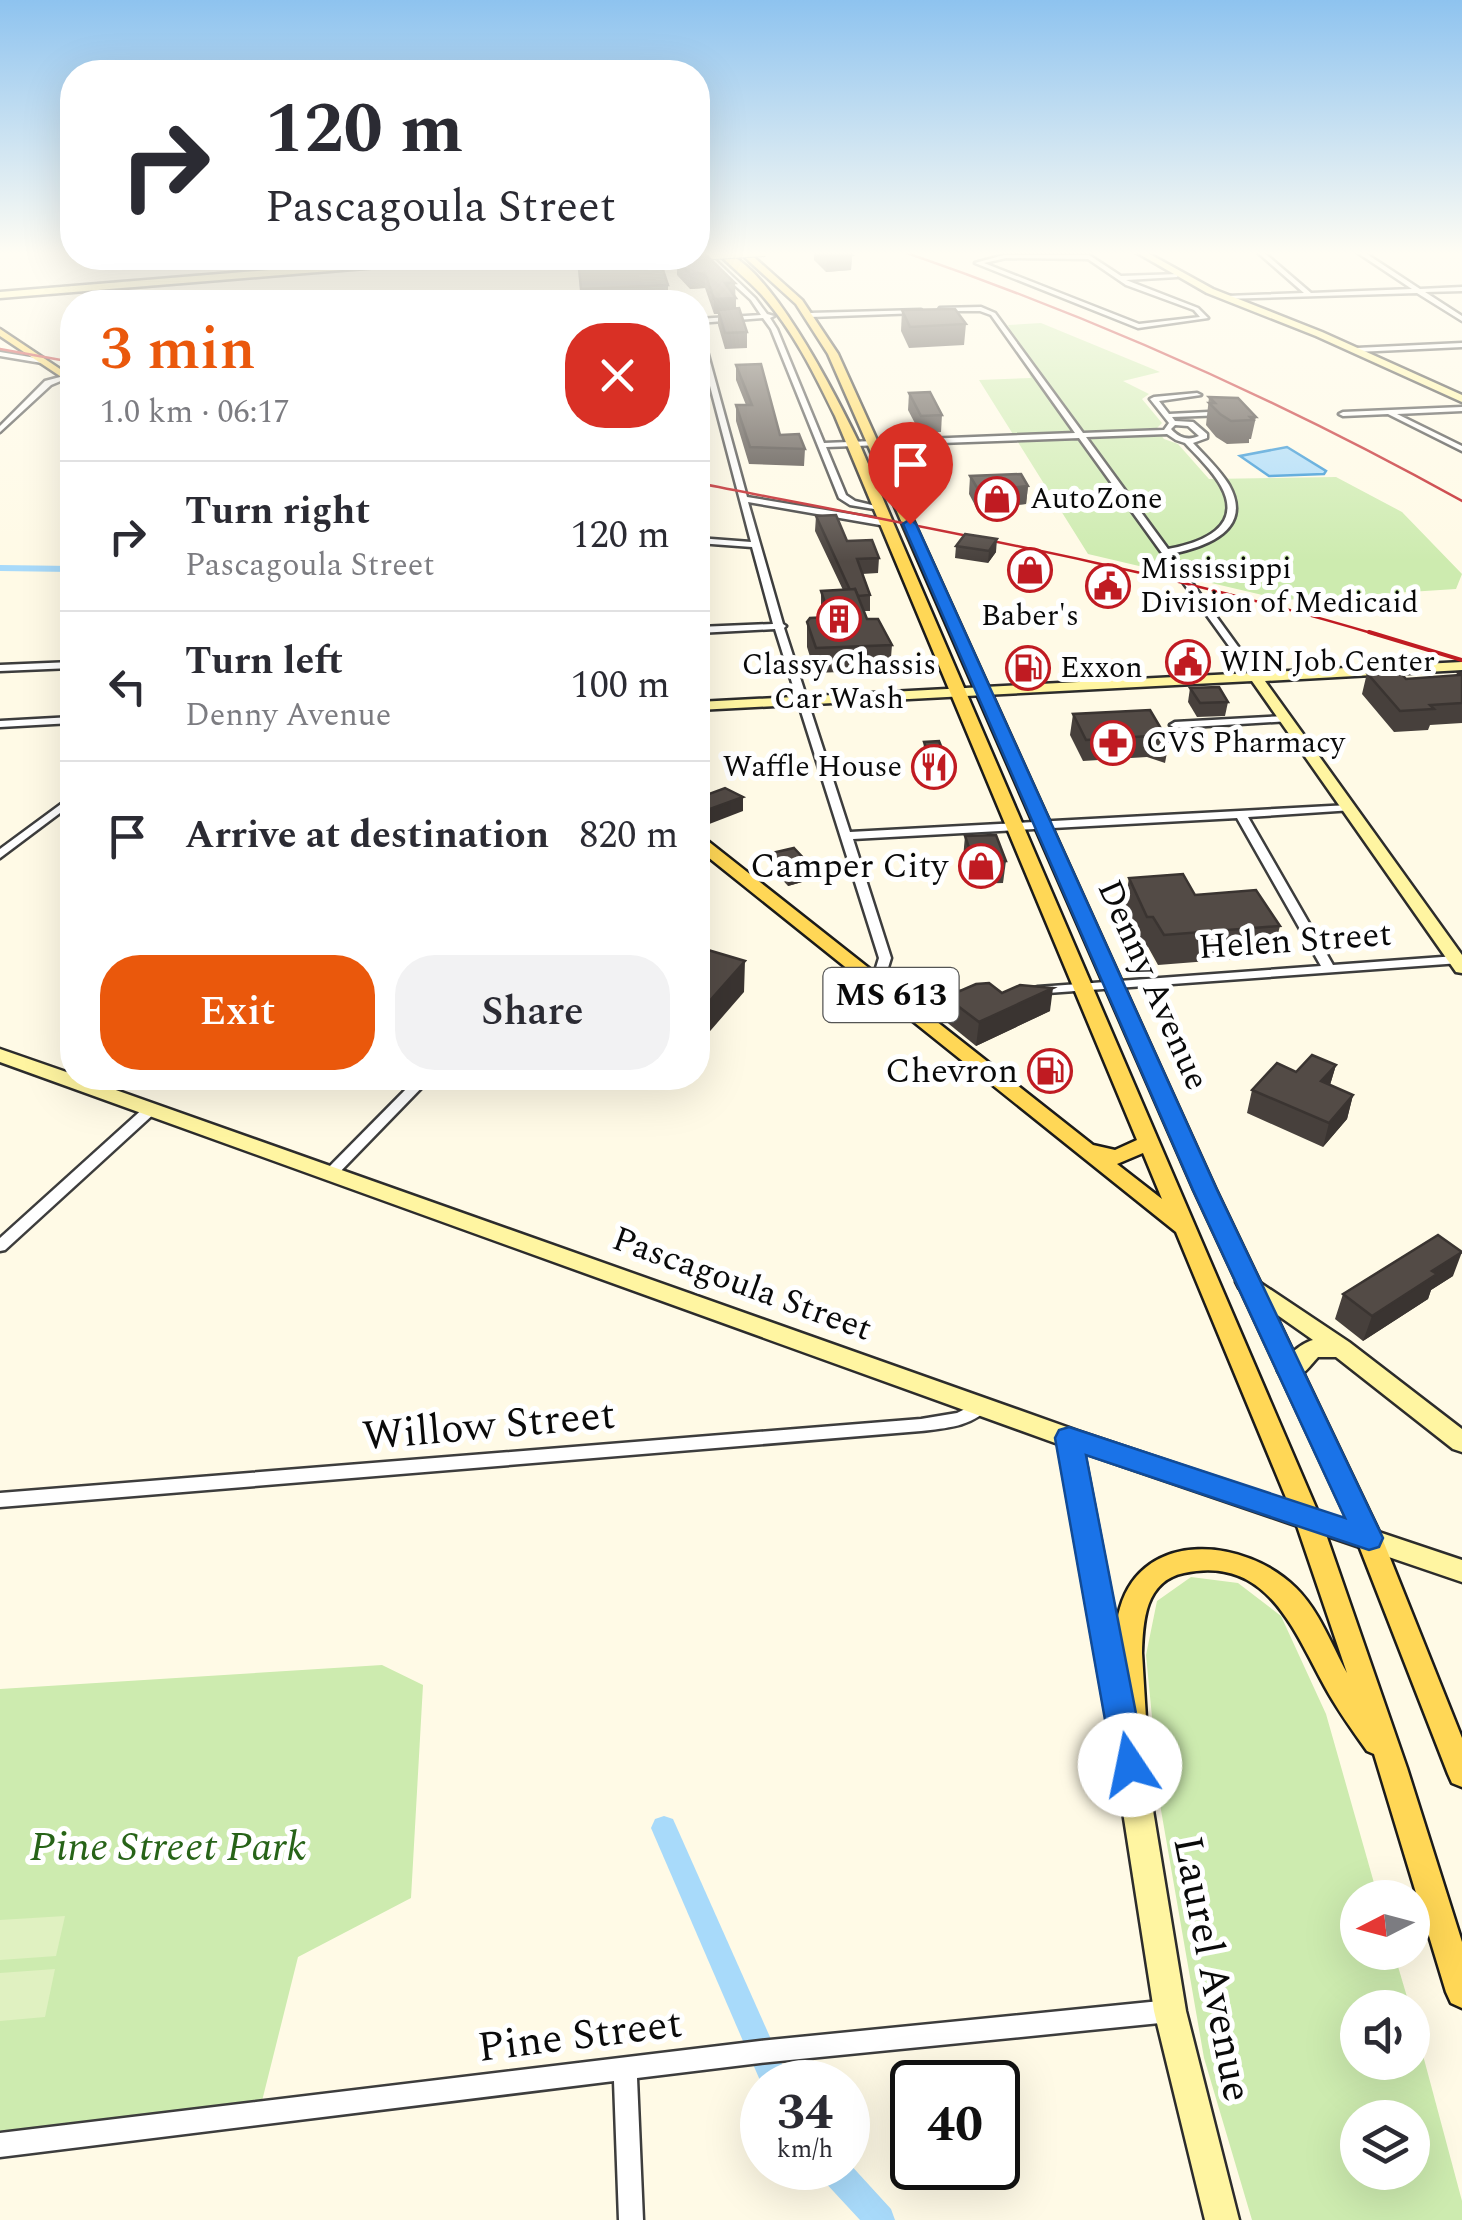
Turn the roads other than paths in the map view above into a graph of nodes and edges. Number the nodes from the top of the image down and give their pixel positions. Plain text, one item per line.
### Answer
1 (4, 355) edge
2 (33, 355) edge
3 (787, 355) edge
4 (811, 355) edge
5 (830, 355) edge
6 (1023, 355) edge
7 (1366, 355) edge
8 (42, 361) junction
9 (60, 373) edge
10 (60, 381) edge
11 (710, 381) edge
12 (1196, 396) dead end
13 (1462, 399) edge
14 (0, 408) edge
15 (18, 408) junction
16 (1462, 409) edge
17 (1239, 412) edge
18 (1389, 412) junction
19 (1343, 414) dead end
20 (1169, 423) junction
21 (0, 430) edge
22 (1081, 435) junction
23 (1188, 441) junction
24 (874, 442) junction
25 (854, 444) junction
26 (822, 445) junction
27 (1462, 449) edge
28 (745, 499) junction
29 (883, 516) junction
30 (710, 542) edge
31 (756, 545) junction
32 (1166, 552) junction
33 (781, 626) junction
34 (710, 629) edge
35 (60, 665) edge
36 (1462, 666) edge
37 (0, 668) edge
38 (1462, 675) edge
39 (1258, 681) junction
40 (985, 696) junction
41 (958, 697) junction
42 (710, 706) edge
43 (807, 706) junction
44 (710, 714) edge
45 (1286, 719) junction
46 (60, 721) edge
47 (0, 724) edge
48 (1175, 724) dead end
49 (60, 808) edge
50 (1349, 808) junction
51 (1241, 814) junction
52 (1043, 825) junction
53 (1014, 827) junction
54 (848, 836) junction
55 (710, 852) edge
56 (0, 855) edge
57 (1459, 964) edge
58 (1329, 969) junction
59 (877, 984) junction
60 (1114, 985) junction
61 (1082, 988) junction
62 (1027, 992) edge
63 (972, 996) edge
64 (899, 1001) junction
65 (0, 1055) edge
66 (60, 1074) edge
67 (103, 1090) edge
68 (412, 1090) edge
69 (151, 1109) junction
70 (1148, 1143) junction
71 (1084, 1148) junction
72 (330, 1174) junction
73 (1183, 1227) junction
74 (0, 1246) edge
75 (1248, 1282) junction
76 (1341, 1348) junction
77 (1290, 1372) junction
78 (980, 1407) junction
79 (1069, 1438) junction
80 (1462, 1442) edge
81 (0, 1500) edge
82 (1307, 1517) junction
83 (1369, 1538) junction
84 (1462, 1571) edge
85 (1394, 1768) junction
86 (1462, 1774) edge
87 (1136, 1800) junction
88 (1462, 1992) edge
89 (1170, 2010) junction
90 (625, 2069) junction
91 (0, 2145) edge
92 (631, 2220) edge
93 (1222, 2220) edge

1 - 8 street
2 - 8 main road
3 - 26 street
4 - 25 main road, Denny Avenue
5 - 24 main road, Denny Avenue
6 - 22 street
7 - 13 street
8 - 9 main road
10 - 15 street
11 - 28 street
12 - 20 street
14 - 15 street
15 - 21 street
16 - 18 street
17 - 20 street
18 - 19 street
18 - 27 street
20 - 22 street
20 - 23 street
20 - 23 street
22 - 24 street
22 - 32 street
23 - 32 street
24 - 25 street
24 - 40 main road, Denny Avenue
25 - 26 street
25 - 29 main road, Denny Avenue
26 - 29 street
28 - 29 street
28 - 31 street
29 - 41 main road, Denny Avenue
30 - 31 street
31 - 33 street
32 - 39 street
33 - 34 street
33 - 43 street
35 - 37 street
36 - 39 street
38 - 39 street
39 - 40 street
39 - 45 street
40 - 41 street
40 - 52 main road, Denny Avenue
41 - 43 street
41 - 53 main road, Denny Avenue
42 - 43 street
43 - 44 street
43 - 54 street
45 - 48 street
45 - 50 street
46 - 47 street
49 - 56 street
50 - 51 street
50 - 57 street
51 - 52 street
51 - 58 street
52 - 53 street
52 - 60 main road, Denny Avenue
53 - 54 street
53 - 61 main road, Denny Avenue
54 - 59 street
55 - 59 main road, MS 613
57 - 58 street, Helen Street
58 - 60 street, Helen Street
59 - 64 main road, MS 613
60 - 61 street, Helen Street
60 - 75 main road, Denny Avenue
61 - 62 street, Helen Street
61 - 70 main road, Denny Avenue
63 - 64 street
64 - 71 main road, MS 613
65 - 66 street, Pascagoula Street
67 - 69 street, Pascagoula Street
68 - 72 street
69 - 72 street, Pascagoula Street
69 - 74 street
70 - 71 main road
70 - 73 main road, Denny Avenue
71 - 73 main road, MS 613
72 - 78 street, Pascagoula Street
73 - 82 main road, Denny Avenue
75 - 76 street
75 - 77 main road, Denny Avenue
76 - 77 street
76 - 80 street
77 - 83 main road, Denny Avenue
78 - 79 street, Pascagoula Street
78 - 81 street, Willow Street
79 - 82 street, Pascagoula Street
79 - 87 street, Laurel Avenue
82 - 83 street, Pascagoula Street
82 - 85 main road, Denny Avenue
83 - 84 street, Pascagoula Street
83 - 86 main road, Denny Avenue
85 - 87 main road
85 - 88 main road, Denny Avenue
87 - 89 street, Laurel Avenue
89 - 90 street, Pine Street
89 - 93 street, Laurel Avenue
90 - 91 street, Pine Street
90 - 92 street

